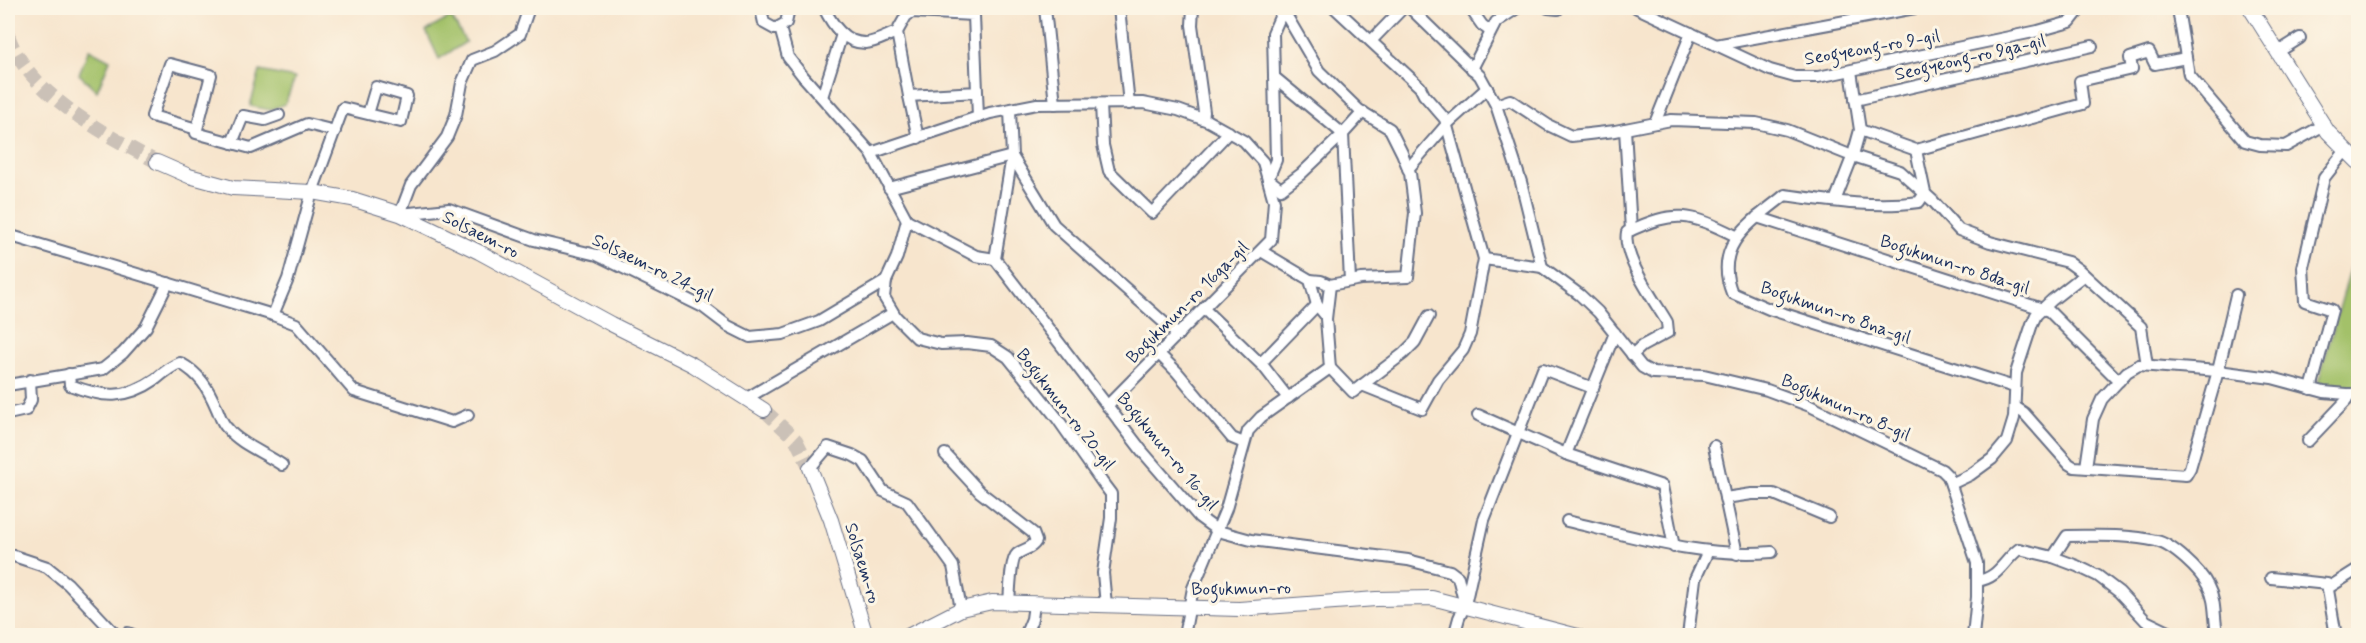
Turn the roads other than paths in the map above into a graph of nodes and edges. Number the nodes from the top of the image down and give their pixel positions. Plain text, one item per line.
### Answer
1 (529, 8) edge
2 (765, 8) edge
3 (787, 8) edge
4 (824, 8) edge
5 (1045, 8) edge
6 (1119, 8) edge
7 (1193, 8) edge
8 (1335, 8) edge
9 (1403, 8) edge
10 (1410, 8) edge
11 (1470, 8) edge
12 (1517, 8) edge
13 (1643, 8) edge
14 (1914, 8) edge
15 (2081, 8) edge
16 (2184, 8) edge
17 (2250, 8) edge
18 (1283, 10) edge
19 (905, 11) edge
20 (780, 28) junction
21 (1490, 31) junction
22 (897, 32) junction
23 (1691, 33) junction
24 (842, 34) junction
25 (2300, 38) dead end
26 (1371, 41) junction
27 (1715, 45) junction
28 (2092, 46) dead end
29 (2278, 52) junction
30 (2186, 58) junction
31 (1472, 69) junction
32 (1851, 71) junction
33 (1274, 77) junction
34 (1487, 88) junction
35 (977, 92) junction
36 (909, 96) junction
37 (822, 97) junction
38 (1855, 100) junction
39 (1054, 104) junction
40 (1101, 104) junction
41 (1129, 104) junction
42 (1496, 105) junction
43 (1010, 110) junction
44 (1363, 112) junction
45 (368, 114) dead end
46 (279, 115) dead end
47 (978, 117) junction
48 (1203, 119) junction
49 (1655, 123) junction
50 (1447, 124) junction
51 (2324, 125) junction
52 (197, 129) junction
53 (1625, 129) junction
54 (1860, 130) junction
55 (335, 131) junction
56 (1229, 132) junction
57 (1343, 134) junction
58 (918, 138) junction
59 (232, 142) junction
60 (1916, 150) junction
61 (2346, 150) junction
62 (871, 153) junction
63 (1853, 155) junction
64 (1012, 156) junction
65 (157, 162) tunnel mouth
66 (2358, 162) edge
67 (1408, 170) junction
68 (1268, 179) junction
69 (889, 188) junction
70 (312, 192) junction
71 (1925, 193) junction
72 (1835, 201) junction
73 (400, 214) junction
74 (1757, 217) junction
75 (907, 220) junction
76 (1631, 230) junction
77 (8, 235) edge
78 (1736, 236) junction
79 (1261, 251) junction
80 (994, 259) junction
81 (1484, 259) junction
82 (1542, 267) junction
83 (2084, 275) junction
84 (1310, 280) junction
85 (1350, 280) junction
86 (886, 281) junction
87 (168, 283) junction
88 (1330, 285) junction
89 (2236, 295) dead end
90 (1317, 305) junction
91 (1204, 309) junction
92 (2043, 309) junction
93 (893, 313) junction
94 (273, 315) junction
95 (1326, 316) junction
96 (1430, 316) dead end
97 (1615, 333) junction
98 (1178, 335) junction
99 (1159, 354) junction
100 (1632, 355) junction
101 (1261, 363) junction
102 (2146, 365) junction
103 (1330, 368) junction
104 (2218, 371) junction
105 (69, 374) junction
106 (30, 380) junction
107 (2119, 381) junction
108 (8, 385) edge
109 (1362, 385) junction
110 (2014, 387) junction
111 (1593, 388) junction
112 (2311, 389) junction
113 (2354, 394) edge
114 (747, 398) junction
115 (1288, 398) junction
116 (1107, 406) junction
117 (2015, 407) junction
118 (764, 410) tunnel mouth
119 (8, 414) edge
120 (468, 415) dead end
121 (1478, 415) dead end
122 (1517, 432) junction
123 (2308, 441) dead end
124 (1244, 443) junction
125 (1714, 446) dead end
126 (945, 454) dead end
127 (1566, 454) junction
128 (282, 465) dead end
129 (810, 468) joint
130 (2086, 468) junction
131 (1951, 484) junction
132 (1725, 498) junction
133 (1829, 517) dead end
134 (1567, 521) dead end
135 (1218, 531) junction
136 (1674, 547) junction
137 (1708, 551) junction
138 (1772, 552) dead end
139 (8, 554) edge
140 (1737, 554) junction
141 (2053, 557) junction
142 (2358, 569) edge
143 (2271, 578) dead end
144 (1977, 581) junction
145 (2328, 588) junction
146 (1010, 603) junction
147 (1034, 604) junction
148 (1106, 604) junction
149 (1465, 605) junction
150 (1188, 607) junction
151 (961, 609) junction
152 (117, 636) edge
153 (124, 636) edge
154 (135, 636) edge
155 (866, 636) edge
156 (908, 636) edge
157 (1025, 636) edge
158 (1184, 636) edge
159 (1454, 636) edge
160 (1578, 636) edge
161 (1688, 636) edge
162 (1973, 636) edge
163 (2186, 636) edge
164 (2218, 636) edge
165 (2336, 636) edge

1 - 73 street
2 - 20 street
3 - 20 street
4 - 24 street
5 - 39 street
6 - 41 street
7 - 48 street
8 - 26 street
9 - 26 street
10 - 31 street
11 - 21 street
12 - 21 street
13 - 23 street, Seogyeong-ro 9-gil
14 - 27 street
15 - 32 street, Seogyeong-ro 9-gil
16 - 30 street
17 - 29 main road
18 - 33 street
18 - 44 street
19 - 22 street
19 - 35 street
20 - 37 street
21 - 31 street
22 - 24 street
22 - 36 street
23 - 27 street, Seogyeong-ro 9-gil
23 - 49 street
24 - 37 street
25 - 29 street
26 - 50 street
27 - 32 street, Seogyeong-ro 9-gil
28 - 38 street, Seogyeong-ro 9ga-gil
29 - 51 main road
30 - 51 street
30 - 60 street
31 - 34 street
32 - 38 street
33 - 57 street
33 - 68 street
34 - 42 street
34 - 50 street
35 - 36 street
35 - 47 street
36 - 58 street
37 - 62 street
38 - 54 street
39 - 40 street, Bogukmun-ro 16ga-gil
39 - 43 street, Bogukmun-ro 16ga-gil
40 - 41 street, Bogukmun-ro 16ga-gil
40 - 56 street
41 - 48 street, Bogukmun-ro 16ga-gil
42 - 53 street
42 - 82 street
43 - 47 street, Bogukmun-ro 16ga-gil
43 - 64 street
44 - 57 street
44 - 67 street
45 - 55 street
46 - 59 street
47 - 58 street, Bogukmun-ro 16ga-gil
48 - 56 street, Bogukmun-ro 16ga-gil
49 - 53 street
49 - 63 street
50 - 67 street
50 - 81 street
51 - 61 main road
52 - 52 street
52 - 59 street
53 - 76 street
54 - 60 street
54 - 63 street
55 - 59 street
55 - 70 street
56 - 68 street, Bogukmun-ro 16ga-gil
57 - 68 street
57 - 85 street
58 - 62 street, Bogukmun-ro 16ga-gil
60 - 71 street
61 - 66 main road
61 - 112 street
62 - 69 street
63 - 71 street
63 - 72 street
64 - 69 street
64 - 80 street
64 - 98 street
65 - 70 main road, Solsaem-ro
67 - 85 street
68 - 79 street, Bogukmun-ro 16ga-gil
69 - 75 street
70 - 73 main road, Solsaem-ro
70 - 94 street
71 - 72 street
71 - 83 street
72 - 74 street
73 - 86 street, Solsaem-ro 24-gil
73 - 114 main road, Solsaem-ro
74 - 78 street
74 - 92 street, Bogukmun-ro 8da-gil
75 - 80 street
75 - 86 street
76 - 78 street
76 - 100 street
77 - 87 street
78 - 110 street, Bogukmun-ro 8na-gil
79 - 84 street
79 - 91 street, Bogukmun-ro 16ga-gil
80 - 116 street, Bogukmun-ro 16-gil
81 - 82 street
81 - 109 street
82 - 97 street, Bogukmun-ro 8-gil
83 - 92 street
83 - 102 street
84 - 88 street
84 - 90 street
85 - 88 street
86 - 93 street, Bogukmun-ro 20-gil
87 - 94 street
87 - 105 street
88 - 95 street
89 - 104 street
90 - 95 street
90 - 101 street
91 - 98 street, Bogukmun-ro 16ga-gil
91 - 101 street
92 - 107 street, Bogukmun-ro 8da-gil
92 - 110 street
93 - 114 street
93 - 148 street, Bogukmun-ro 20-gil
94 - 120 street
95 - 103 street
96 - 109 street
97 - 100 street, Bogukmun-ro 8-gil
97 - 111 street
98 - 99 street, Bogukmun-ro 16ga-gil
99 - 116 street, Bogukmun-ro 16ga-gil
99 - 124 street
100 - 131 street, Bogukmun-ro 8-gil
101 - 115 street
102 - 104 street
102 - 107 street
103 - 109 street
103 - 115 street
104 - 112 street
104 - 130 street
105 - 106 street
105 - 128 street
106 - 108 street
106 - 119 street
107 - 130 street
110 - 117 street
111 - 122 street
111 - 127 street
112 - 113 street
113 - 123 street
114 - 118 main road, Solsaem-ro
115 - 124 street
116 - 135 street, Bogukmun-ro 16-gil
117 - 130 street
117 - 131 street
121 - 122 street
122 - 127 street
122 - 149 street
124 - 135 street
125 - 132 street
126 - 146 street
127 - 136 street
129 - 151 street
129 - 155 main road, Solsaem-ro
131 - 144 street, Bogukmun-ro 8-gil
132 - 133 street
132 - 140 street
134 - 136 street
135 - 149 street, Bogukmun-ro 16-gil
135 - 150 street
136 - 137 street
137 - 140 street
137 - 161 street
138 - 140 street
139 - 152 street
141 - 144 street
141 - 163 street
141 - 164 street
142 - 145 street
143 - 145 street
144 - 162 street, Bogukmun-ro 8-gil
145 - 165 street
146 - 147 main road, Bogukmun-ro
146 - 151 main road, Bogukmun-ro
147 - 148 main road, Bogukmun-ro
147 - 157 street
148 - 150 main road, Bogukmun-ro
149 - 150 main road, Bogukmun-ro
149 - 159 street
149 - 160 main road, Bogukmun-ro
150 - 158 street
151 - 156 main road, Bogukmun-ro
153 - 154 street

